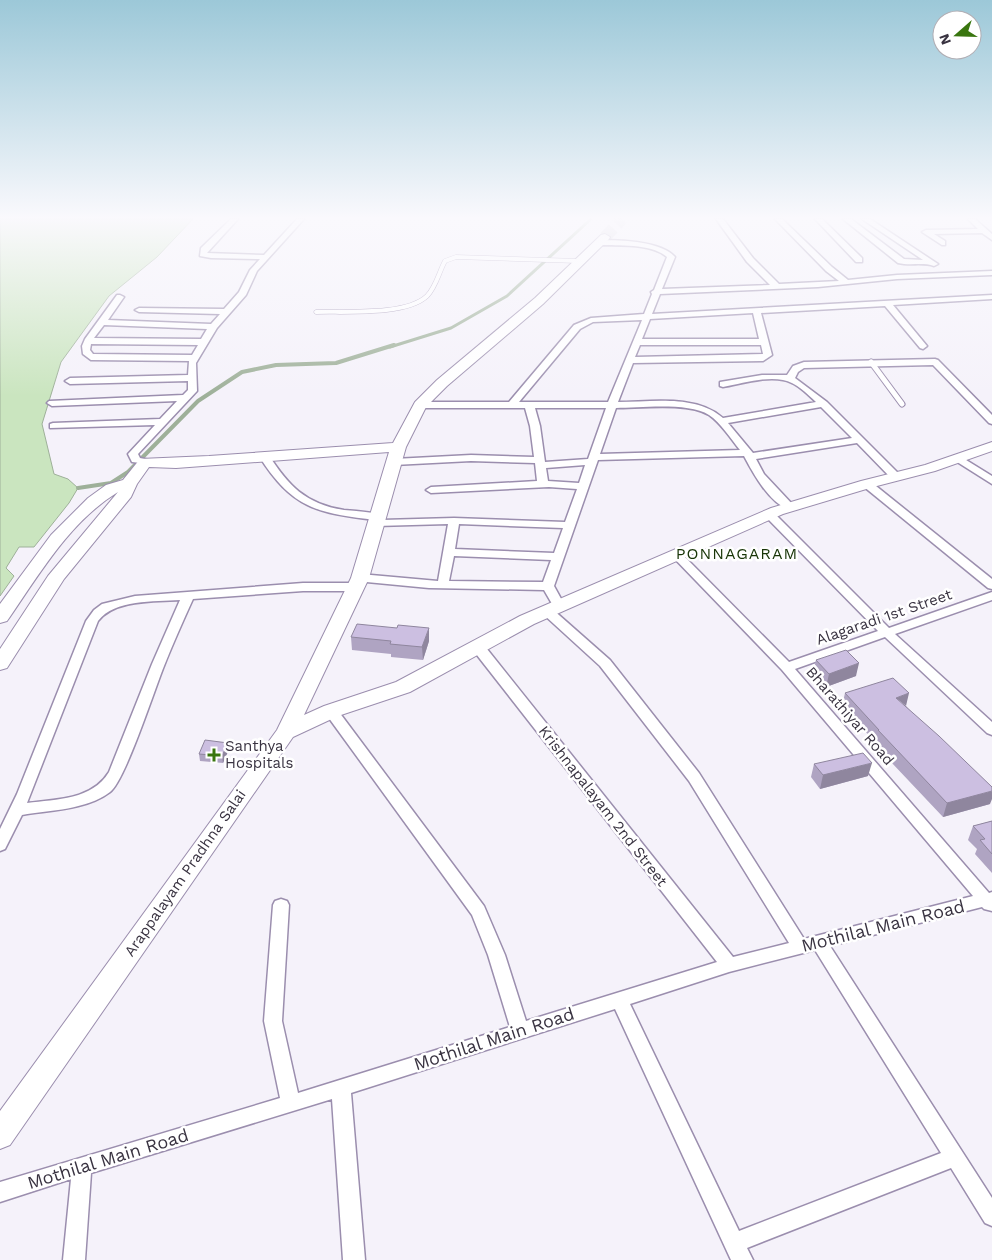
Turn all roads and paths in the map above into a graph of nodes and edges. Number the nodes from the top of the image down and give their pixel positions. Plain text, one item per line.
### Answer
1 (250, 278) edge
2 (436, 278) edge
3 (563, 278) edge
4 (661, 278) edge
5 (768, 278) edge
6 (841, 278) edge
7 (898, 278) edge
8 (846, 282) junction
9 (776, 286) junction
10 (655, 292) junction
11 (992, 297) edge
12 (120, 298) dead end
13 (887, 303) junction
14 (138, 310) dead end
15 (756, 311) junction
16 (227, 312) junction
17 (316, 312) dead end
18 (646, 317) junction
19 (101, 322) junction
20 (213, 327) junction
21 (88, 341) junction
22 (203, 342) junction
23 (636, 342) junction
24 (764, 342) junction
25 (923, 346) dead end
26 (194, 358) junction
27 (630, 360) junction
28 (871, 362) junction
29 (192, 378) junction
30 (790, 379) junction
31 (70, 381) dead end
32 (724, 384) dead end
33 (187, 398) junction
34 (52, 403) dead end
35 (420, 404) junction
36 (824, 404) junction
37 (902, 404) dead end
38 (512, 405) junction
39 (529, 405) junction
40 (612, 405) junction
41 (721, 421) junction
42 (992, 421) edge
43 (162, 422) junction
44 (53, 426) dead end
45 (858, 440) junction
46 (992, 446) edge
47 (396, 454) junction
48 (749, 455) junction
49 (264, 456) junction
50 (958, 458) junction
51 (593, 460) junction
52 (141, 461) junction
53 (541, 462) junction
54 (896, 476) junction
55 (992, 481) edge
56 (129, 484) junction
57 (543, 484) junction
58 (867, 484) junction
59 (583, 486) junction
60 (431, 490) dead end
61 (789, 506) junction
62 (769, 514) junction
63 (378, 520) junction
64 (454, 521) junction
65 (570, 525) junction
66 (448, 552) junction
67 (676, 554) junction
68 (558, 556) junction
69 (357, 582) junction
70 (443, 584) junction
71 (992, 585) edge
72 (548, 586) junction
73 (188, 596) junction
74 (992, 596) edge
75 (553, 608) junction
76 (0, 618) edge
77 (887, 633) junction
78 (478, 646) junction
79 (0, 664) edge
80 (787, 668) junction
81 (331, 711) junction
82 (992, 730) edge
83 (286, 732) junction
84 (16, 810) junction
85 (0, 845) edge
86 (990, 901) edge
87 (281, 905) dead end
88 (819, 942) junction
89 (800, 947) junction
90 (729, 965) junction
91 (619, 1000) junction
92 (520, 1031) junction
93 (342, 1088) junction
94 (291, 1104) junction
95 (0, 1135) edge
96 (955, 1157) junction
97 (82, 1166) junction
98 (0, 1192) edge
99 (992, 1216) edge
100 (738, 1252) edge
101 (74, 1260) edge
102 (354, 1260) edge

1 - 16 street
2 - 17 lane
3 - 35 street, Arappalayam Pradhna Salai
4 - 10 street
5 - 9 street
6 - 8 street
7 - 8 street
8 - 9 street
9 - 10 street
10 - 18 street
11 - 13 street
12 - 19 street
13 - 15 street
13 - 25 street
14 - 16 street
15 - 18 street
15 - 24 street
16 - 20 street
18 - 23 street
18 - 38 street
19 - 20 street
19 - 21 street
20 - 22 street
21 - 22 street
21 - 26 street
22 - 26 street
23 - 24 street
23 - 27 street
24 - 27 street
26 - 29 street
27 - 40 street
28 - 30 street
28 - 37 lane
28 - 42 street
29 - 31 street
29 - 33 street
30 - 32 street
30 - 36 street
33 - 34 street
33 - 43 street
35 - 38 street
35 - 47 street, Arappalayam Pradhna Salai
36 - 41 street
36 - 45 street
38 - 39 street
39 - 40 street
39 - 53 street
40 - 41 street
40 - 51 street
41 - 48 street
43 - 44 street
43 - 52 street
45 - 48 street
45 - 54 street
46 - 50 street
47 - 49 street
47 - 53 street
47 - 63 street, Arappalayam Pradhna Salai
48 - 51 street
48 - 61 street
49 - 52 street
49 - 63 street
50 - 54 street
50 - 55 street
51 - 53 street
51 - 59 street
52 - 56 street
53 - 57 street
54 - 58 street
56 - 76 street
56 - 79 street
57 - 59 street
57 - 60 street
58 - 61 street
58 - 71 street
59 - 65 street
61 - 62 street
62 - 67 street
62 - 77 street
63 - 64 street
63 - 69 street, Arappalayam Pradhna Salai
64 - 65 street
64 - 66 street
65 - 68 street
66 - 68 street
66 - 70 street
67 - 75 street
67 - 80 street, Bharathiyar Road
68 - 72 street
69 - 70 street
69 - 73 street
69 - 83 street, Arappalayam Pradhna Salai
70 - 72 street
72 - 75 street
73 - 84 street
73 - 84 street
74 - 77 street, Alagaradi 1st Street
75 - 78 street
75 - 89 street
77 - 80 street, Alagaradi 1st Street
77 - 82 street
78 - 81 street
78 - 90 street, Krishnapalayam 2nd Street
80 - 86 street, Bharathiyar Road
81 - 83 street
81 - 92 street
83 - 95 street, Arappalayam Pradhna Salai
84 - 85 street
86 - 88 street, Mothilal Main Road
87 - 94 street
88 - 89 street, Mothilal Main Road
88 - 96 street
89 - 90 street, Mothilal Main Road
90 - 91 street, Mothilal Main Road
91 - 92 street, Mothilal Main Road
91 - 100 street
92 - 93 street, Mothilal Main Road
93 - 94 street, Mothilal Main Road
93 - 102 street
94 - 97 street, Mothilal Main Road
96 - 99 street
96 - 100 street
97 - 98 street, Mothilal Main Road
97 - 101 street

